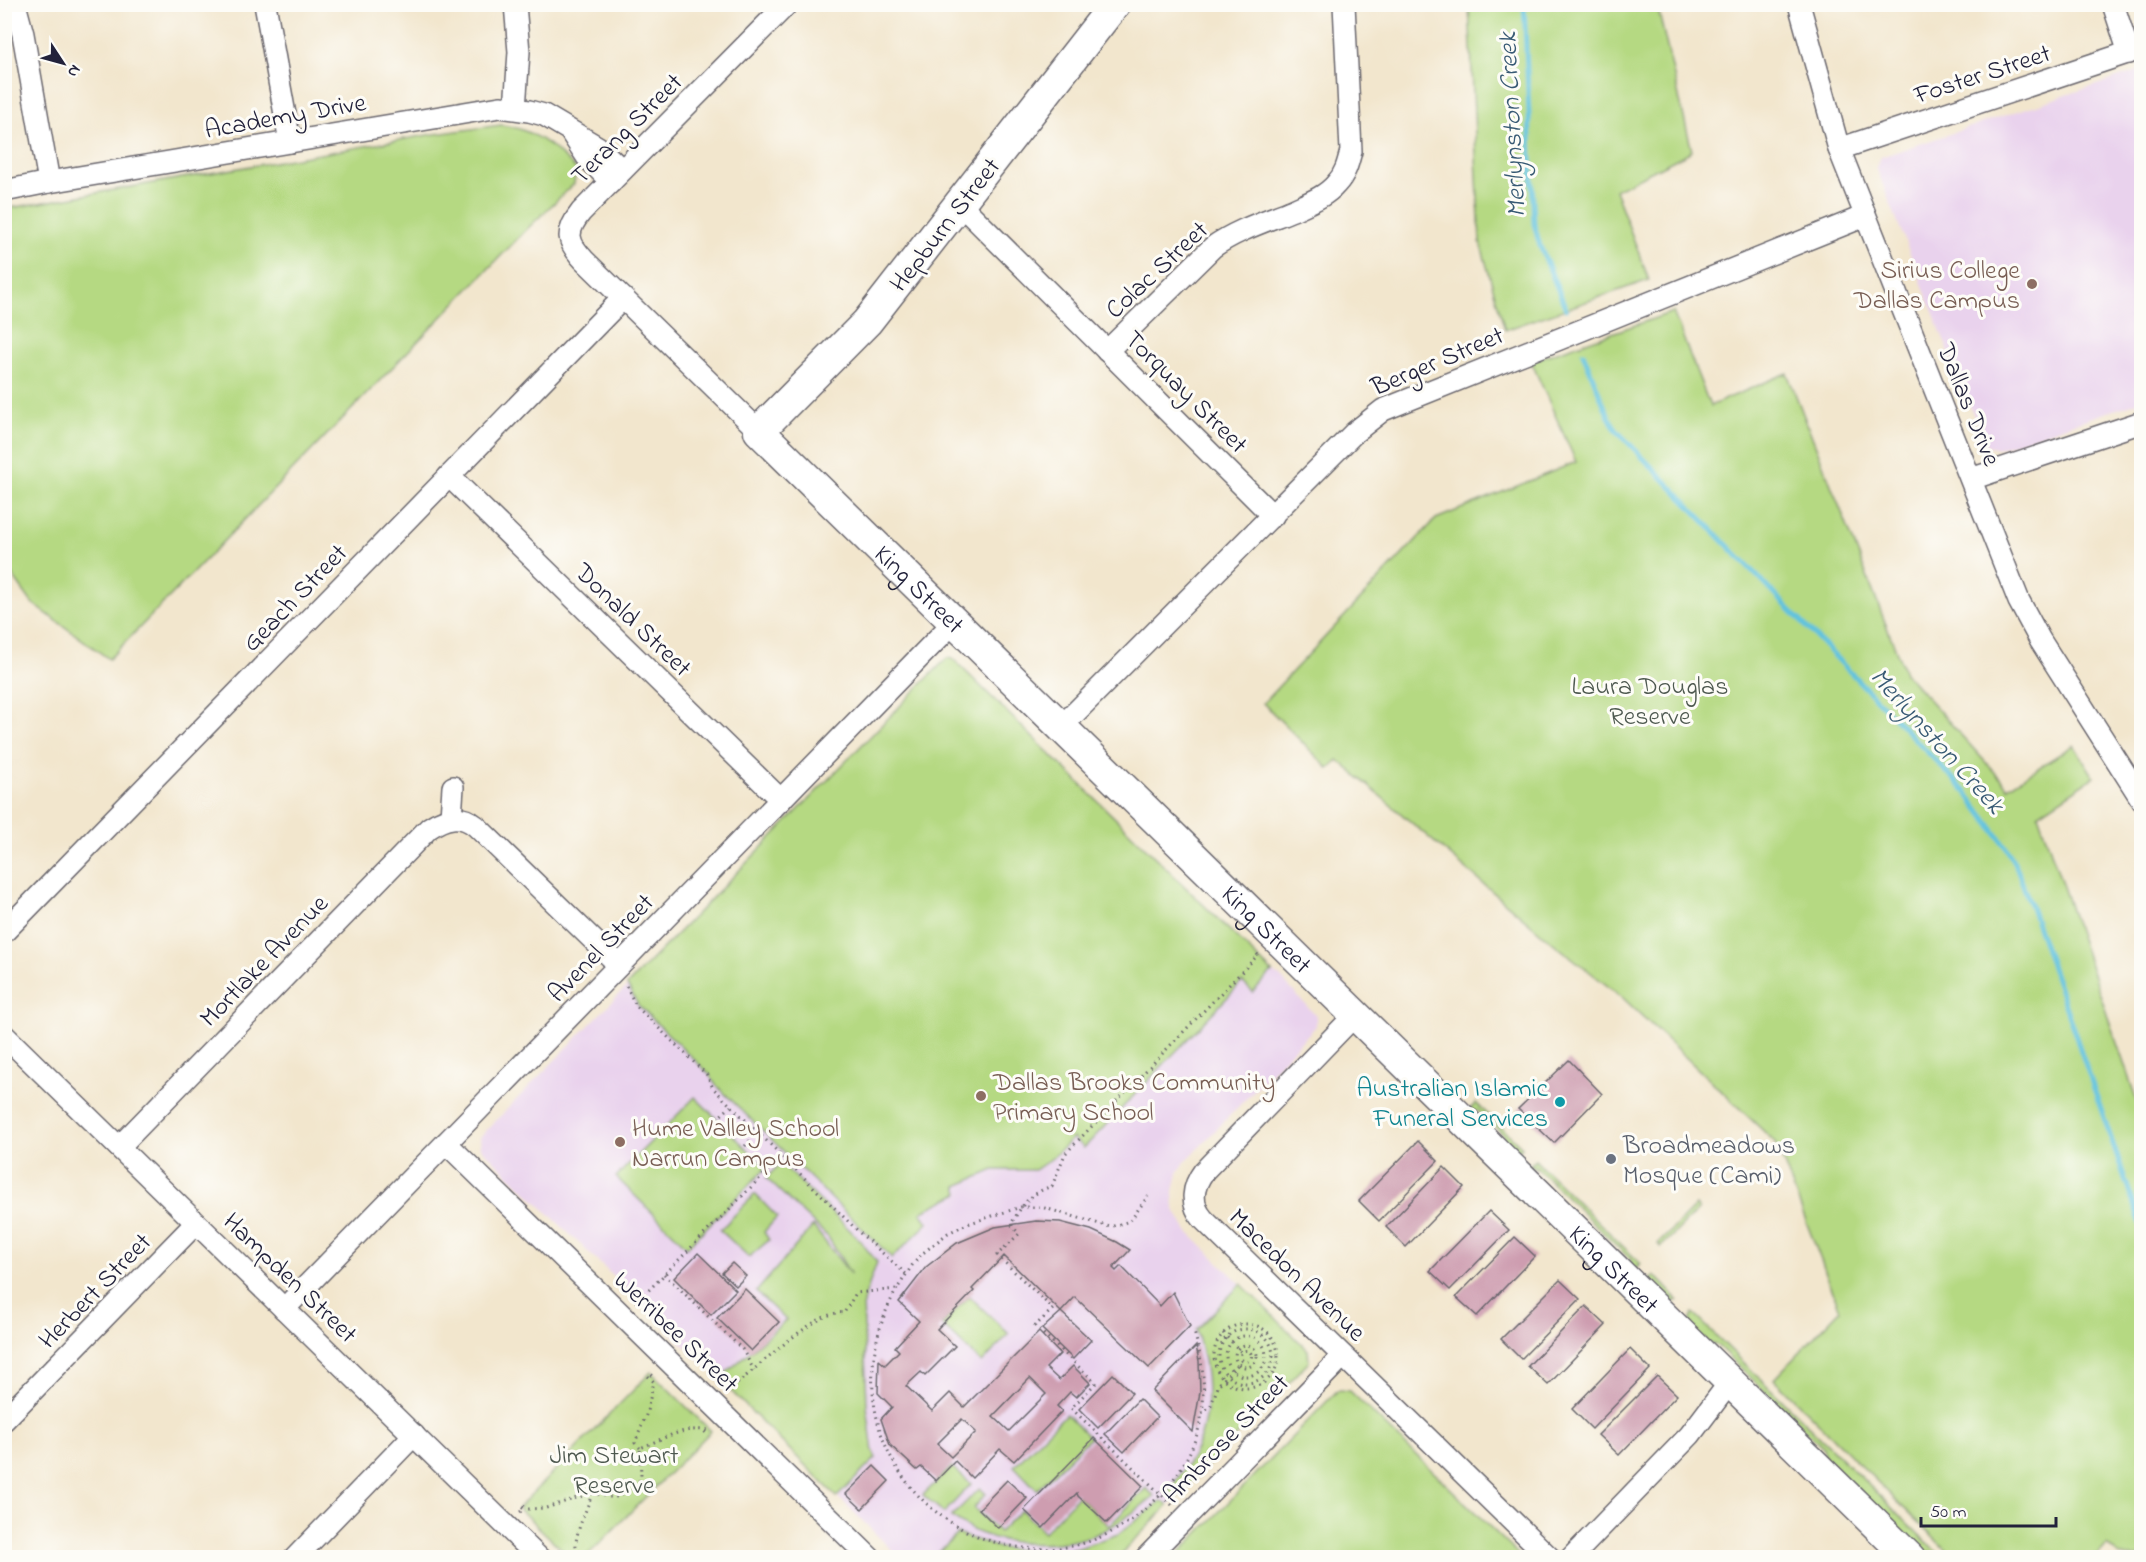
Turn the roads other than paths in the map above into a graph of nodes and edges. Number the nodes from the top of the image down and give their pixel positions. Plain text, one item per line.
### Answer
1 (15, 4) edge
2 (264, 4) edge
3 (515, 4) edge
4 (788, 4) edge
5 (1115, 4) edge
6 (1344, 4) edge
7 (1799, 4) edge
8 (2113, 4) edge
9 (2135, 51) edge
10 (515, 108) junction
11 (290, 142) junction
12 (1839, 149) junction
13 (616, 176) junction
14 (49, 182) junction
15 (4, 191) edge
16 (960, 204) junction
17 (1865, 216) junction
18 (623, 298) junction
19 (1107, 351) junction
20 (2142, 422) edge
21 (759, 431) junction
22 (449, 476) junction
23 (1971, 479) junction
24 (1273, 516) junction
25 (954, 622) junction
26 (1062, 727) junction
27 (453, 787) dead end
28 (781, 800) junction
29 (2142, 800) edge
30 (451, 817) junction
31 (4, 932) edge
32 (622, 975) junction
33 (1355, 1015) junction
34 (4, 1035) edge
35 (447, 1143) junction
36 (118, 1147) junction
37 (196, 1223) junction
38 (284, 1309) junction
39 (1343, 1356) junction
40 (1736, 1388) junction
41 (4, 1420) edge
42 (414, 1435) junction
43 (548, 1554) edge
44 (295, 1557) edge
45 (870, 1557) edge
46 (1146, 1557) edge
47 (1550, 1557) edge
48 (1571, 1557) edge
49 (1910, 1557) edge

1 - 14 street
2 - 11 street
3 - 10 street
4 - 13 street, Terang Street
5 - 16 street, Hepburn Street
6 - 19 street, Colac Street
7 - 12 street, Dallas Drive
8 - 9 street
9 - 12 street, Foster Street
10 - 11 street, Academy Drive
10 - 13 street, Academy Drive
11 - 14 street, Academy Drive
12 - 17 street, Dallas Drive
13 - 18 street, Terang Street
14 - 15 street, Academy Drive
16 - 19 street, Torquay Street
16 - 21 street, Hepburn Street
17 - 23 street, Dallas Drive
17 - 24 street, Berger Street
18 - 21 street, King Street
18 - 22 street, Geach Street
19 - 24 street, Torquay Street
20 - 23 street
21 - 25 street, King Street
22 - 28 street, Donald Street
22 - 31 street, Geach Street
23 - 29 street, Dallas Drive
24 - 26 street, Berger Street
25 - 26 street, King Street
25 - 28 street, Avenel Street
26 - 33 street, King Street
27 - 30 street
28 - 32 street, Avenel Street
30 - 32 street
30 - 36 street, Mortlake Avenue
32 - 35 street, Avenel Street
33 - 39 street, Macedon Avenue
33 - 40 street, King Street
34 - 36 street, Hampden Street
35 - 38 street, Avenel Street
35 - 45 street, Werribee Street
36 - 37 street, Hampden Street
37 - 38 street, Hampden Street
37 - 41 street, Herbert Street
38 - 42 street, Hampden Street
39 - 46 street, Ambrose Street
39 - 47 street, Macedon Avenue
40 - 48 street
40 - 49 street, King Street
42 - 43 street, Hampden Street
42 - 44 street

